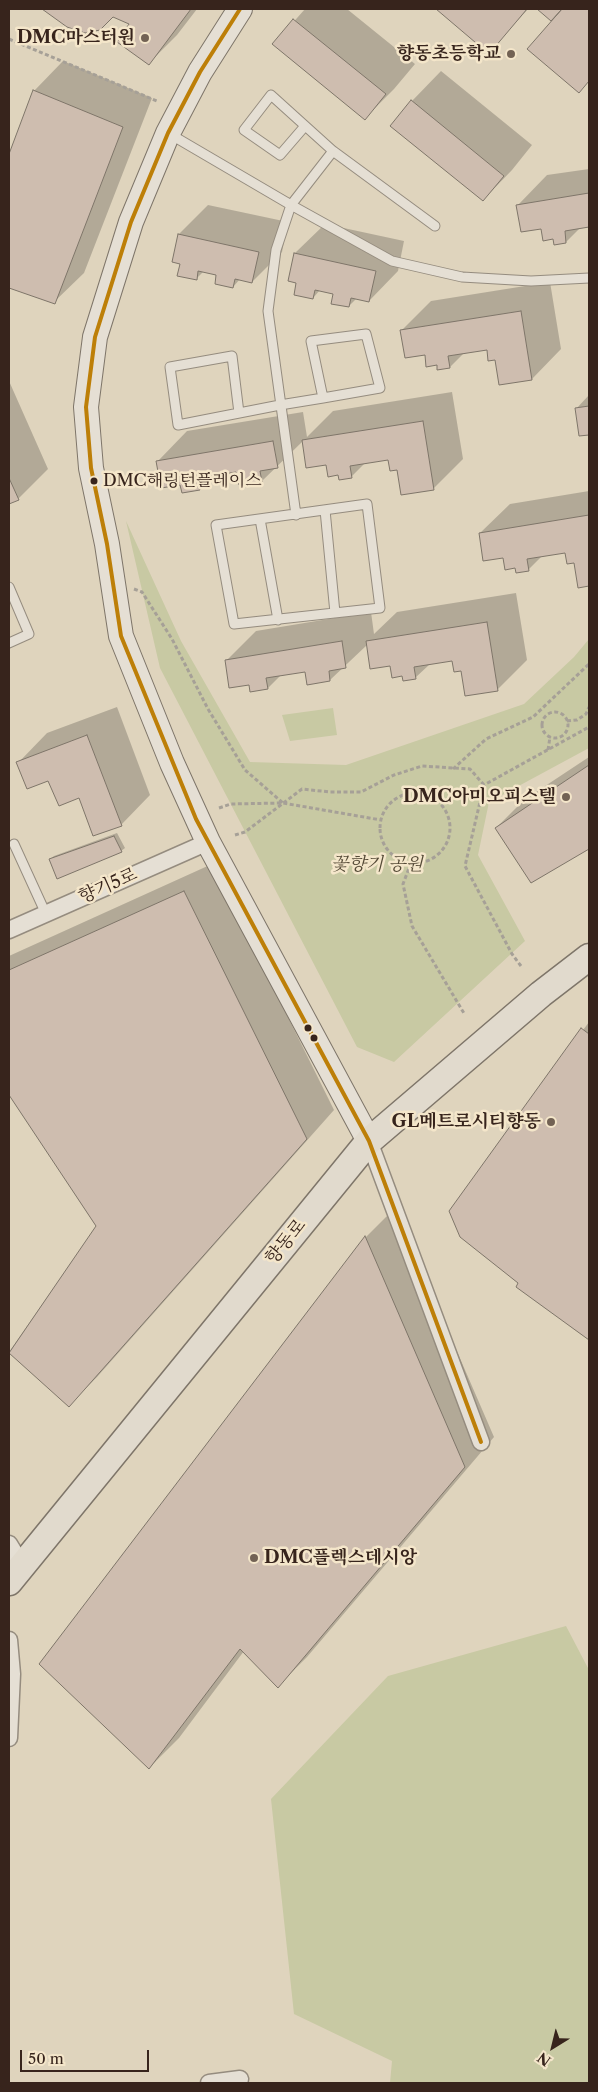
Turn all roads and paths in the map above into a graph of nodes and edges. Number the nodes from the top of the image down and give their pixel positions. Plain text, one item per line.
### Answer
1 (240, 9) edge
2 (9, 39) edge
3 (157, 101) dead end
4 (305, 126) junction
5 (168, 133) junction
6 (333, 150) junction
7 (291, 205) junction
8 (436, 226) dead end
9 (589, 278) edge
10 (323, 398) junction
11 (280, 405) junction
12 (239, 413) junction
13 (324, 510) junction
14 (296, 515) junction
15 (260, 519) junction
16 (9, 587) edge
17 (131, 587) dead end
18 (335, 613) junction
19 (278, 620) junction
20 (9, 643) edge
21 (589, 664) edge
22 (589, 707) edge
23 (541, 709) junction
24 (547, 716) junction
25 (568, 721) junction
26 (589, 726) edge
27 (550, 737) junction
28 (548, 750) junction
29 (453, 769) junction
30 (484, 785) junction
31 (283, 803) junction
32 (219, 808) dead end
33 (381, 820) junction
34 (235, 835) dead end
35 (208, 842) junction
36 (14, 844) dead end
37 (411, 862) junction
38 (46, 914) junction
39 (9, 930) edge
40 (587, 964) edge
41 (521, 966) dead end
42 (465, 1015) dead end
43 (369, 1141) junction
44 (481, 1442) dead end
45 (9, 1544) edge
46 (16, 1574) edge
47 (9, 1640) edge
48 (9, 1738) edge
49 (240, 2079) dead end
50 (209, 2083) edge

1 - 5 main road
2 - 3 path
4 - 4 lane
4 - 6 lane
5 - 7 lane
5 - 35 main road
6 - 7 lane
6 - 8 lane
7 - 9 lane
7 - 11 lane
10 - 10 lane
10 - 11 lane
11 - 12 lane
11 - 14 lane
12 - 12 lane
13 - 14 lane
13 - 18 lane
13 - 18 lane
14 - 15 lane
15 - 19 lane
15 - 19 lane
16 - 20 lane
17 - 31 path
18 - 19 lane
21 - 23 path
22 - 25 path
23 - 24 path
23 - 29 path
24 - 25 path
24 - 27 path
25 - 27 path
26 - 28 path
27 - 28 path
28 - 30 path
29 - 30 path
29 - 31 path
30 - 41 path
31 - 32 path
31 - 33 path
31 - 34 path
33 - 37 path
33 - 37 path
35 - 38 street, 향기5로
35 - 43 main road
36 - 38 lane
37 - 42 path
38 - 39 street, 향기5로
40 - 43 main road, 향동로
43 - 44 street
43 - 46 main road, 향동로
45 - 46 street
47 - 48 street
49 - 50 street

